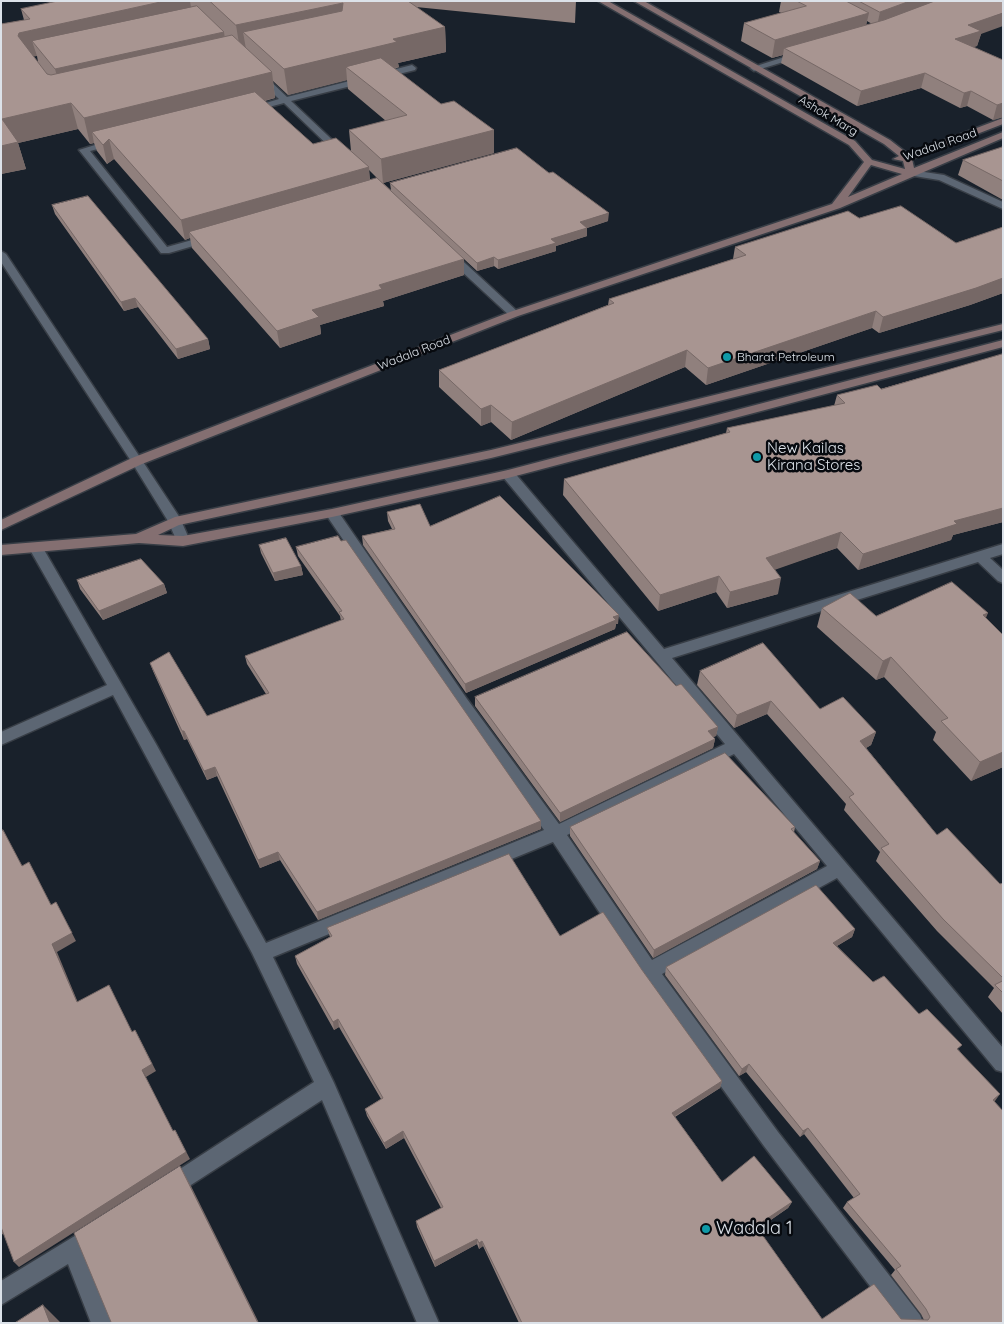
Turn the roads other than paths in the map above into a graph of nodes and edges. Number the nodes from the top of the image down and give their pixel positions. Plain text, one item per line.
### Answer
1 (602, 1) edge
2 (638, 1) edge
3 (811, 51) edge
4 (251, 68) edge
5 (412, 68) dead end
6 (754, 68) junction
7 (285, 100) junction
8 (239, 111) edge
9 (1003, 121) edge
10 (1003, 135) edge
11 (128, 139) edge
12 (346, 157) edge
13 (907, 158) junction
14 (869, 162) junction
15 (911, 173) junction
16 (836, 206) junction
17 (1003, 206) edge
18 (221, 235) edge
19 (443, 248) edge
20 (1, 254) edge
21 (514, 314) junction
22 (1003, 327) edge
23 (1003, 343) edge
24 (740, 392) junction
25 (756, 409) junction
26 (137, 461) junction
27 (508, 474) junction
28 (332, 513) junction
29 (175, 521) junction
30 (1, 526) edge
31 (140, 538) junction
32 (184, 541) junction
33 (36, 548) junction
34 (1003, 549) edge
35 (1, 550) edge
36 (980, 556) junction
37 (1003, 578) edge
38 (638, 628) junction
39 (620, 636) edge
40 (662, 656) junction
41 (116, 687) junction
42 (479, 696) edge
43 (462, 703) junction
44 (1, 739) edge
45 (735, 746) junction
46 (556, 833) junction
47 (840, 868) junction
48 (261, 953) junction
49 (649, 971) junction
50 (1003, 1063) edge
51 (324, 1087) junction
52 (157, 1196) edge
53 (115, 1222) edge
54 (73, 1250) junction
55 (1, 1294) edge
56 (102, 1323) edge
57 (428, 1323) edge
58 (912, 1323) edge

1 - 14 street, Ashok Marg
2 - 6 street, Ashok Marg
3 - 6 street
4 - 7 street
5 - 7 street
6 - 13 street, Ashok Marg
7 - 8 street
7 - 12 street
9 - 13 street, Wadala Road
10 - 15 street, Wadala Road
11 - 18 street
13 - 14 street, Wadala Road
13 - 15 street
14 - 15 street, Wadala Road
14 - 16 street
15 - 16 street
15 - 17 street
16 - 21 street, Wadala Road
19 - 21 street
20 - 26 street
21 - 26 street, Wadala Road
22 - 24 street
23 - 25 street
24 - 25 street
24 - 29 street
25 - 27 street
26 - 29 street
26 - 30 street, Wadala Road
27 - 28 street
27 - 38 street
28 - 32 street
28 - 43 street
29 - 31 street
29 - 32 street
31 - 32 street
31 - 33 street
33 - 35 street
33 - 41 street
34 - 36 street
36 - 37 street
36 - 40 street
38 - 39 street
38 - 40 street
40 - 45 street
41 - 44 street
41 - 48 street
42 - 43 street
43 - 46 street
45 - 46 street
45 - 47 street
46 - 48 street
46 - 49 street
47 - 49 street
47 - 50 street
48 - 51 street
49 - 58 street
51 - 52 street
51 - 57 street
53 - 54 street
54 - 55 street
54 - 56 street

